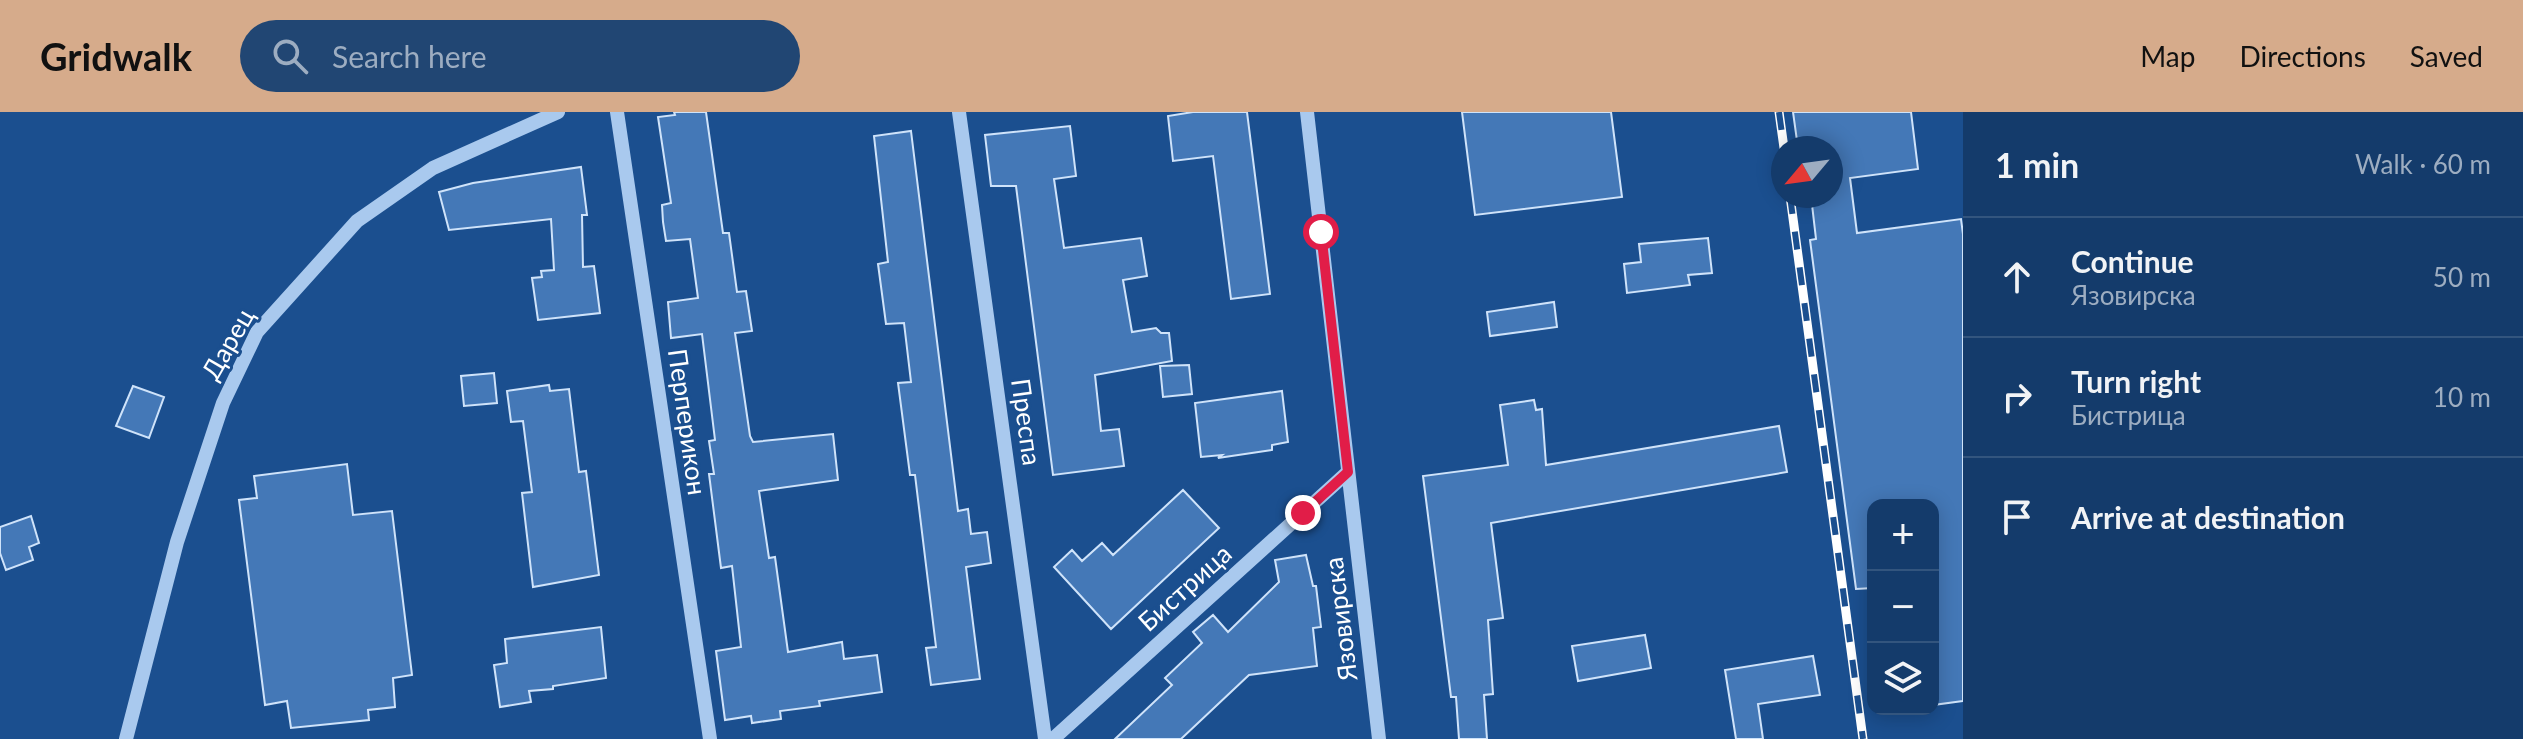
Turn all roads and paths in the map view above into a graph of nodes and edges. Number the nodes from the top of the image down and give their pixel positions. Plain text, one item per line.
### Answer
1 (558, 112) edge
2 (617, 112) edge
3 (959, 112) edge
4 (1307, 112) edge
5 (1348, 472) junction
6 (126, 739) edge
7 (710, 739) edge
8 (1045, 739) edge
9 (1053, 739) edge
10 (1379, 739) edge

1 - 6 street, Дарец
2 - 7 street, Перперикон
3 - 8 street, Преспа
4 - 5 street, Язовирска
5 - 9 street, Бистрица
5 - 10 street, Язовирска

